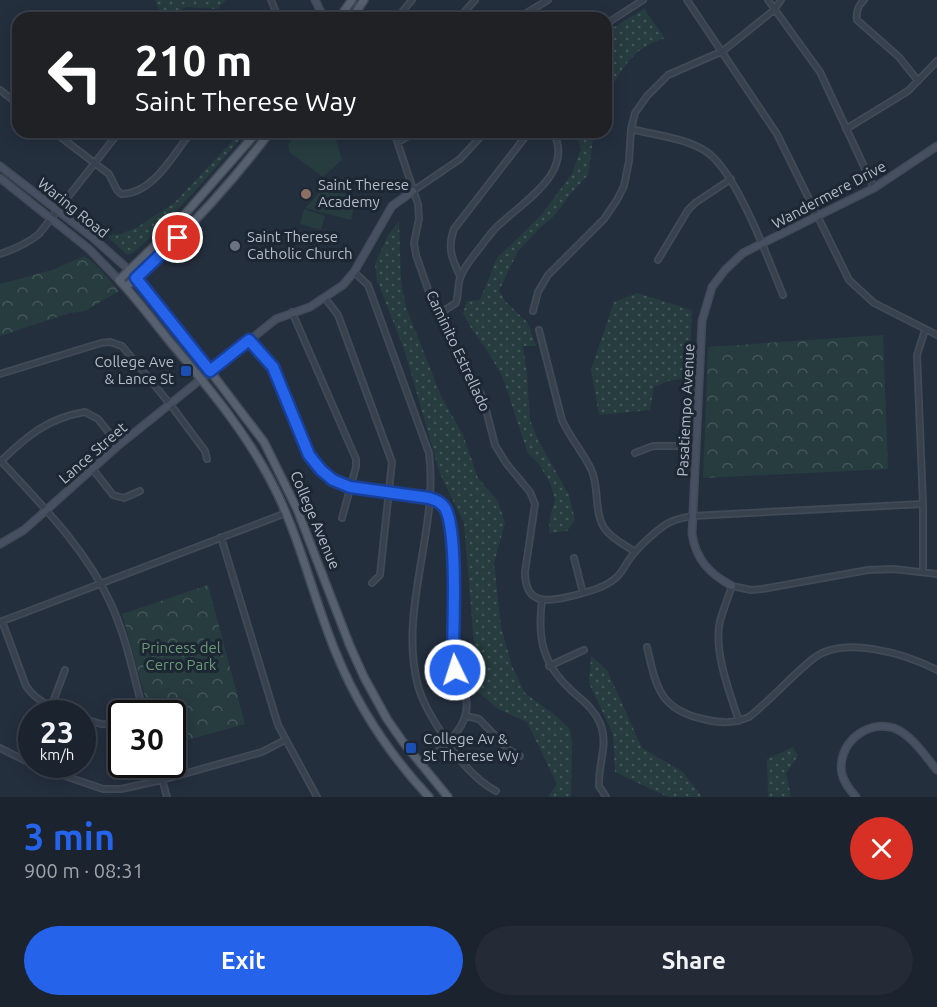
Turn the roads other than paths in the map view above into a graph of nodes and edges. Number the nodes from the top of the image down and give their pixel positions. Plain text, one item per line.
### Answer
1 (412, 0) edge
2 (476, 0) edge
3 (548, 0) edge
4 (643, 0) edge
5 (687, 0) edge
6 (768, 0) edge
7 (781, 0) edge
8 (864, 0) edge
9 (774, 10) junction
10 (402, 12) edge
11 (465, 12) edge
12 (528, 12) edge
13 (612, 20) edge
14 (723, 51) junction
15 (937, 62) edge
16 (918, 81) junction
17 (0, 90) edge
18 (12, 99) edge
19 (631, 129) junction
20 (846, 129) junction
21 (62, 138) edge
22 (114, 138) edge
23 (186, 138) edge
24 (251, 138) edge
25 (265, 138) edge
26 (396, 138) edge
27 (405, 138) edge
28 (479, 138) edge
29 (524, 138) edge
30 (556, 138) edge
31 (398, 142) junction
32 (937, 146) edge
33 (94, 163) junction
34 (0, 166) edge
35 (0, 178) edge
36 (730, 179) junction
37 (874, 188) junction
38 (413, 191) junction
39 (58, 211) junction
40 (53, 218) junction
41 (818, 218) junction
42 (762, 243) junction
43 (0, 254) edge
44 (658, 260) dead end
45 (129, 270) junction
46 (354, 272) junction
47 (460, 276) junction
48 (136, 278) junction
49 (119, 280) junction
50 (126, 287) junction
51 (783, 295) dead end
52 (325, 298) junction
53 (533, 311) dead end
54 (292, 312) junction
55 (437, 315) junction
56 (540, 330) dead end
57 (925, 330) junction
58 (937, 335) edge
59 (249, 340) junction
60 (210, 371) junction
61 (0, 374) edge
62 (201, 379) junction
63 (170, 404) junction
64 (697, 438) junction
65 (119, 445) junction
66 (635, 453) dead end
67 (207, 459) dead end
68 (0, 460) edge
69 (92, 468) junction
70 (350, 487) junction
71 (140, 491) dead end
72 (390, 492) junction
73 (429, 498) junction
74 (923, 504) junction
75 (46, 510) junction
76 (286, 513) junction
77 (692, 516) junction
78 (342, 518) dead end
79 (221, 537) junction
80 (0, 544) edge
81 (635, 552) junction
82 (574, 558) dead end
83 (923, 572) junction
84 (937, 574) edge
85 (101, 583) junction
86 (372, 583) dead end
87 (732, 586) junction
88 (583, 593) junction
89 (542, 600) junction
90 (1, 622) edge
91 (647, 647) dead end
92 (584, 650) dead end
93 (549, 666) junction
94 (65, 670) dead end
95 (937, 670) edge
96 (40, 700) edge
97 (54, 700) edge
98 (140, 700) edge
99 (466, 716) junction
100 (739, 721) junction
101 (285, 740) junction
102 (448, 743) junction
103 (0, 748) edge
104 (520, 756) dead end
105 (18, 758) edge
106 (421, 765) junction
107 (937, 770) edge
108 (70, 778) edge
109 (162, 780) junction
110 (496, 791) dead end
111 (167, 797) edge
112 (317, 797) edge
113 (429, 797) edge
114 (448, 797) edge
115 (606, 797) edge
116 (856, 797) edge

1 - 10 street
2 - 11 street
3 - 12 street
4 - 13 street
5 - 14 street
6 - 9 street
7 - 9 street
8 - 16 street
9 - 14 street
9 - 20 street
14 - 19 street
14 - 41 street
15 - 16 street
16 - 20 street
17 - 18 street
19 - 36 street
19 - 53 street
20 - 37 street
21 - 33 street
22 - 33 street
23 - 33 street
24 - 45 main road
25 - 48 main road
26 - 31 street, Caminito Estrellado
27 - 31 street
28 - 38 street
29 - 47 street
30 - 47 street
31 - 38 street, Caminito Estrellado
32 - 37 street, Wandermere Drive
33 - 39 street
34 - 39 street, Waring Road
35 - 40 street, Waring Road
36 - 42 street
36 - 44 street
37 - 41 street, Wandermere Drive
38 - 46 street, Lance Street
38 - 55 street, Caminito Estrellado
39 - 40 street
39 - 45 street, Waring Road
40 - 43 street
40 - 49 street, Waring Road
41 - 42 street, Wandermere Drive
41 - 57 street
42 - 51 street
42 - 64 street, Pasatiempo Avenue
45 - 48 main road, College Avenue
45 - 49 main road
46 - 52 street, Lance Street
46 - 73 street
47 - 55 street
48 - 50 main road
48 - 60 main road, College Avenue
49 - 50 main road, College Avenue
50 - 62 main road, College Avenue
52 - 54 street, Lance Street
52 - 72 street
54 - 59 street, Lance Street
54 - 70 street
55 - 89 street, Caminito Estrellado
56 - 81 street
57 - 58 street
57 - 74 street
59 - 60 street, Lance Street
59 - 70 street
60 - 62 street, Lance Street
60 - 106 main road, College Avenue
61 - 63 street
62 - 63 street, Lance Street
62 - 76 main road, College Avenue
63 - 65 street, Lance Street
63 - 67 street
64 - 66 street
64 - 77 street, Pasatiempo Avenue
65 - 68 street
65 - 69 street, Lance Street
68 - 75 street
69 - 71 street
69 - 75 street, Lance Street
70 - 72 street
70 - 78 street
72 - 73 street
72 - 86 street
73 - 99 street
73 - 102 street
74 - 77 street
74 - 83 street
75 - 80 street, Lance Street
75 - 85 street
76 - 79 street
76 - 113 main road, College Avenue
77 - 81 street
77 - 87 street, Pasatiempo Avenue
79 - 85 street
79 - 101 street
81 - 88 street
82 - 88 street
83 - 84 street
83 - 87 street
85 - 90 street
85 - 98 street
87 - 100 street
88 - 89 street
89 - 93 street
90 - 96 street
91 - 100 street
92 - 93 street
93 - 115 street
94 - 97 street
95 - 100 street
99 - 102 street
99 - 104 street
101 - 109 street
101 - 112 street
102 - 106 street
102 - 110 street
103 - 105 street
106 - 114 main road, College Avenue
107 - 116 street
108 - 109 street
109 - 111 street

